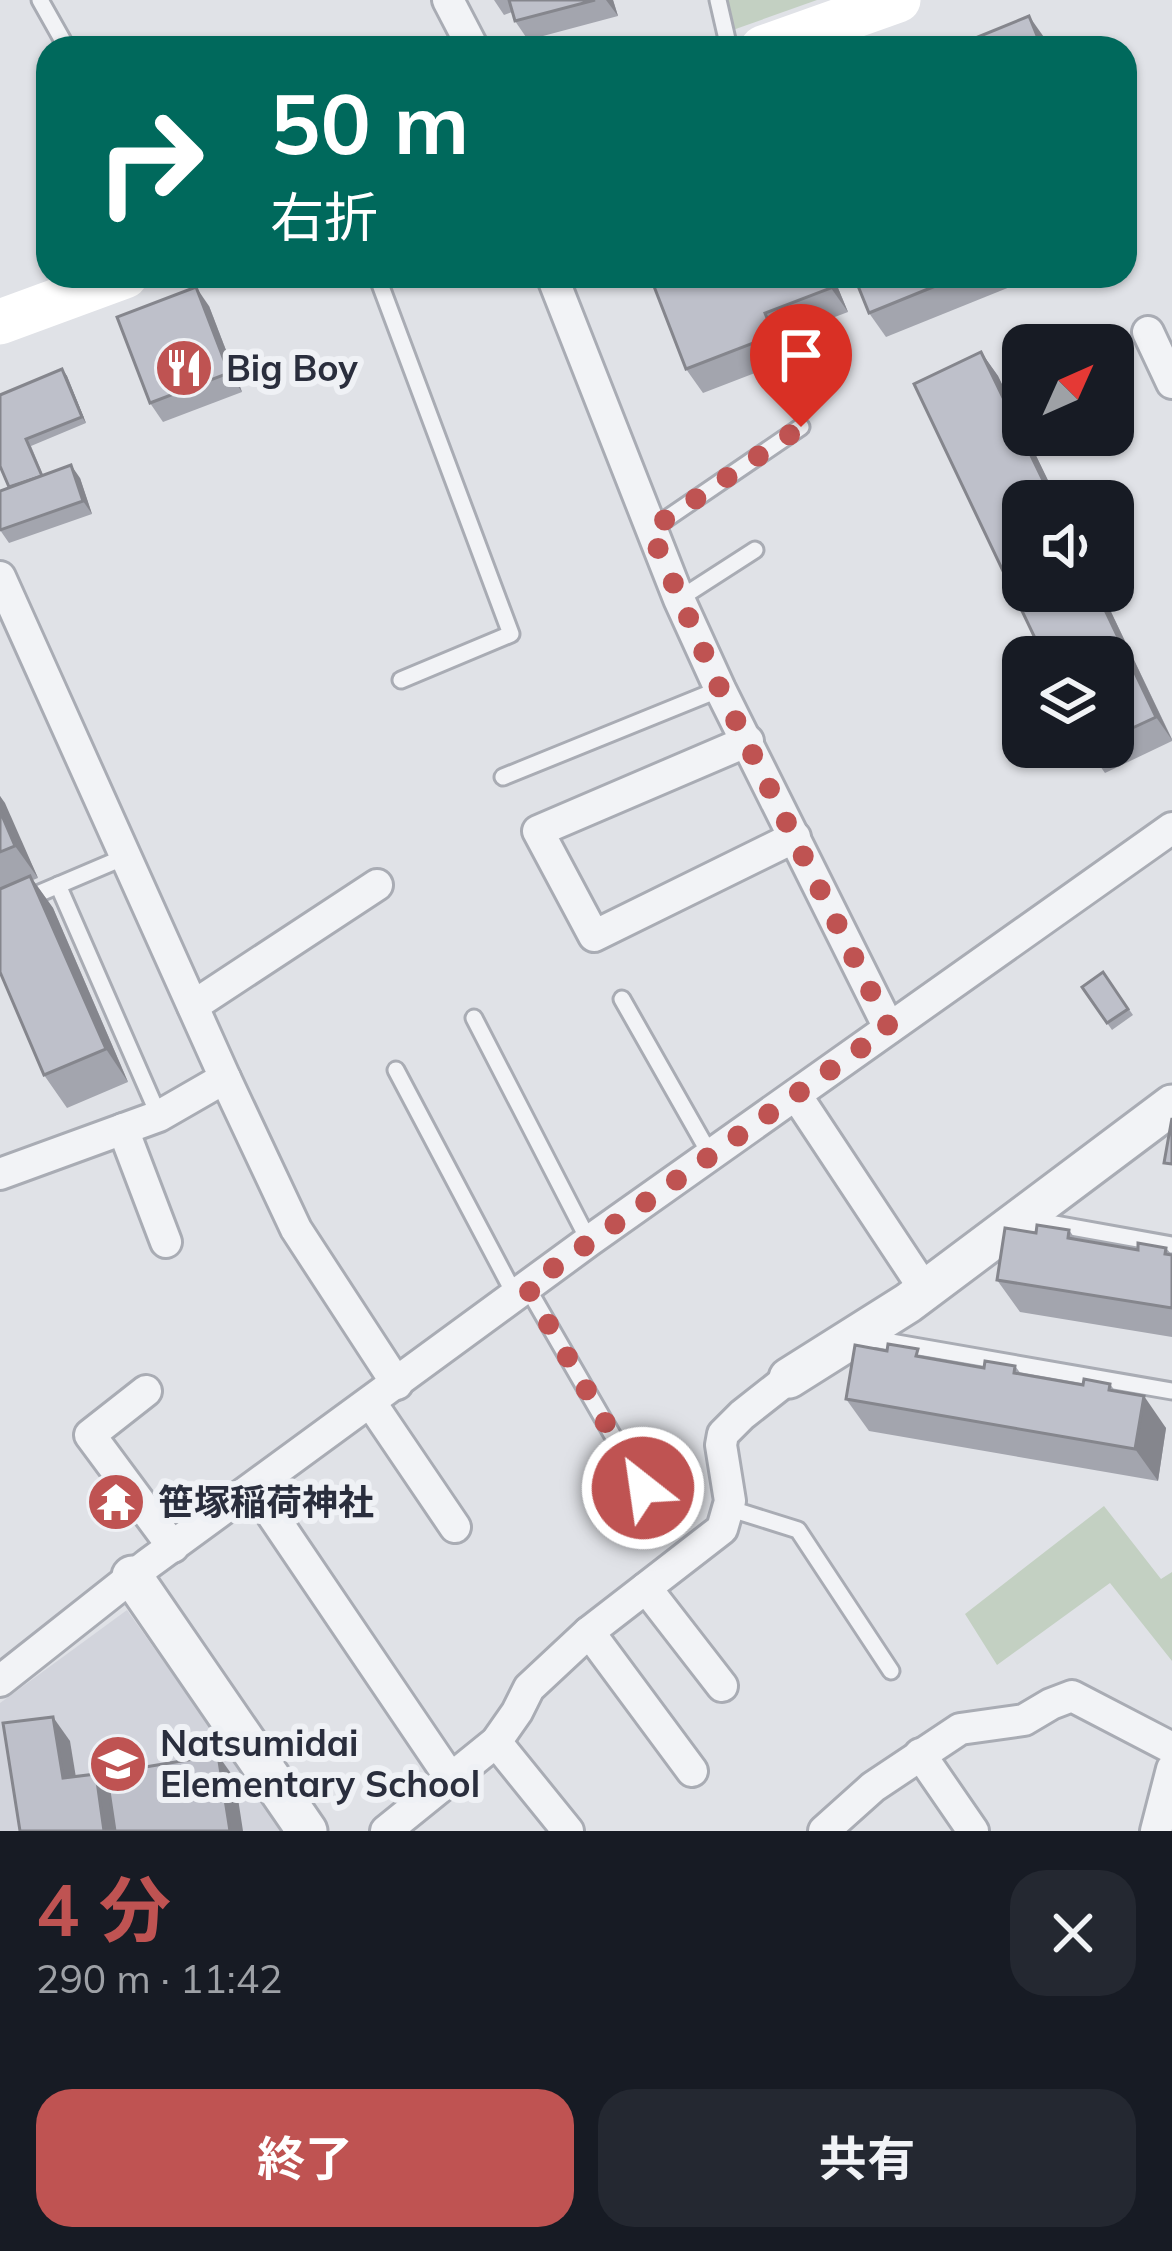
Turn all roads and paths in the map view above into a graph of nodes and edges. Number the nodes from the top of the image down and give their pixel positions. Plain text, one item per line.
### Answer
1 (40, 0) edge
2 (448, 0) edge
3 (718, 0) edge
4 (898, 0) edge
5 (60, 36) edge
6 (467, 36) edge
7 (726, 36) edge
8 (797, 36) edge
9 (92, 288) edge
10 (381, 288) edge
11 (557, 288) edge
12 (0, 322) edge
13 (1148, 332) dead end
14 (1172, 383) edge
15 (801, 427) dead end
16 (650, 530) junction
17 (755, 550) dead end
18 (0, 577) edge
19 (679, 599) junction
20 (400, 680) dead end
21 (720, 689) junction
22 (748, 741) junction
23 (503, 777) dead end
24 (1172, 828) edge
25 (795, 836) junction
26 (127, 856) junction
27 (58, 885) junction
28 (377, 885) dead end
29 (0, 910) edge
30 (622, 999) dead end
31 (193, 1006) junction
32 (474, 1018) dead end
33 (889, 1028) junction
34 (396, 1070) dead end
35 (224, 1078) junction
36 (796, 1095) junction
37 (1172, 1105) edge
38 (159, 1116) junction
39 (123, 1129) junction
40 (711, 1156) junction
41 (0, 1174) edge
42 (1022, 1218) junction
43 (589, 1241) junction
44 (166, 1242) dead end
45 (1172, 1245) edge
46 (926, 1290) junction
47 (521, 1292) junction
48 (859, 1336) junction
49 (789, 1378) joint
50 (397, 1384) junction
51 (146, 1391) dead end
52 (1172, 1391) edge
53 (371, 1403) junction
54 (254, 1488) junction
55 (643, 1488) dead end
56 (728, 1508) junction
57 (455, 1527) dead end
58 (173, 1546) junction
59 (132, 1576) junction
60 (646, 1588) junction
61 (589, 1632) junction
62 (891, 1672) dead end
63 (0, 1681) edge
64 (722, 1686) dead end
65 (496, 1742) junction
66 (1172, 1748) edge
67 (920, 1754) junction
68 (1172, 1769) edge
69 (692, 1771) dead end
70 (451, 1779) junction
71 (307, 1831) edge
72 (386, 1831) edge
73 (568, 1831) edge
74 (824, 1831) edge
75 (973, 1831) edge
76 (1156, 1831) edge

1 - 5 lane
2 - 6 street
3 - 7 lane
4 - 8 main road
9 - 12 main road
10 - 20 lane
11 - 16 street
13 - 14 street
15 - 16 lane
16 - 19 street
17 - 19 lane
18 - 26 street
19 - 21 street
21 - 22 street
21 - 23 lane
22 - 25 street
22 - 25 street
24 - 33 street
25 - 33 street
26 - 27 lane
26 - 31 street
27 - 29 lane
27 - 38 lane
28 - 31 street
30 - 40 lane
31 - 35 street
32 - 43 lane
33 - 36 street
34 - 47 lane
35 - 38 street
35 - 50 street
36 - 40 street
36 - 46 street
37 - 42 street
38 - 39 street
39 - 41 street
39 - 44 street
40 - 43 street
42 - 45 lane
42 - 46 street
43 - 47 street
46 - 48 street
47 - 50 street
47 - 55 lane
48 - 49 street
48 - 52 lane
49 - 56 street
50 - 53 street
51 - 58 street
53 - 54 street
53 - 57 street
54 - 58 street
54 - 70 street
56 - 60 street
56 - 62 lane
58 - 59 street
59 - 63 street
59 - 71 street
60 - 61 street
60 - 64 street
61 - 65 street
61 - 69 street
65 - 70 street
65 - 73 street
66 - 67 street
67 - 74 street
67 - 75 street
68 - 76 street
70 - 72 street

